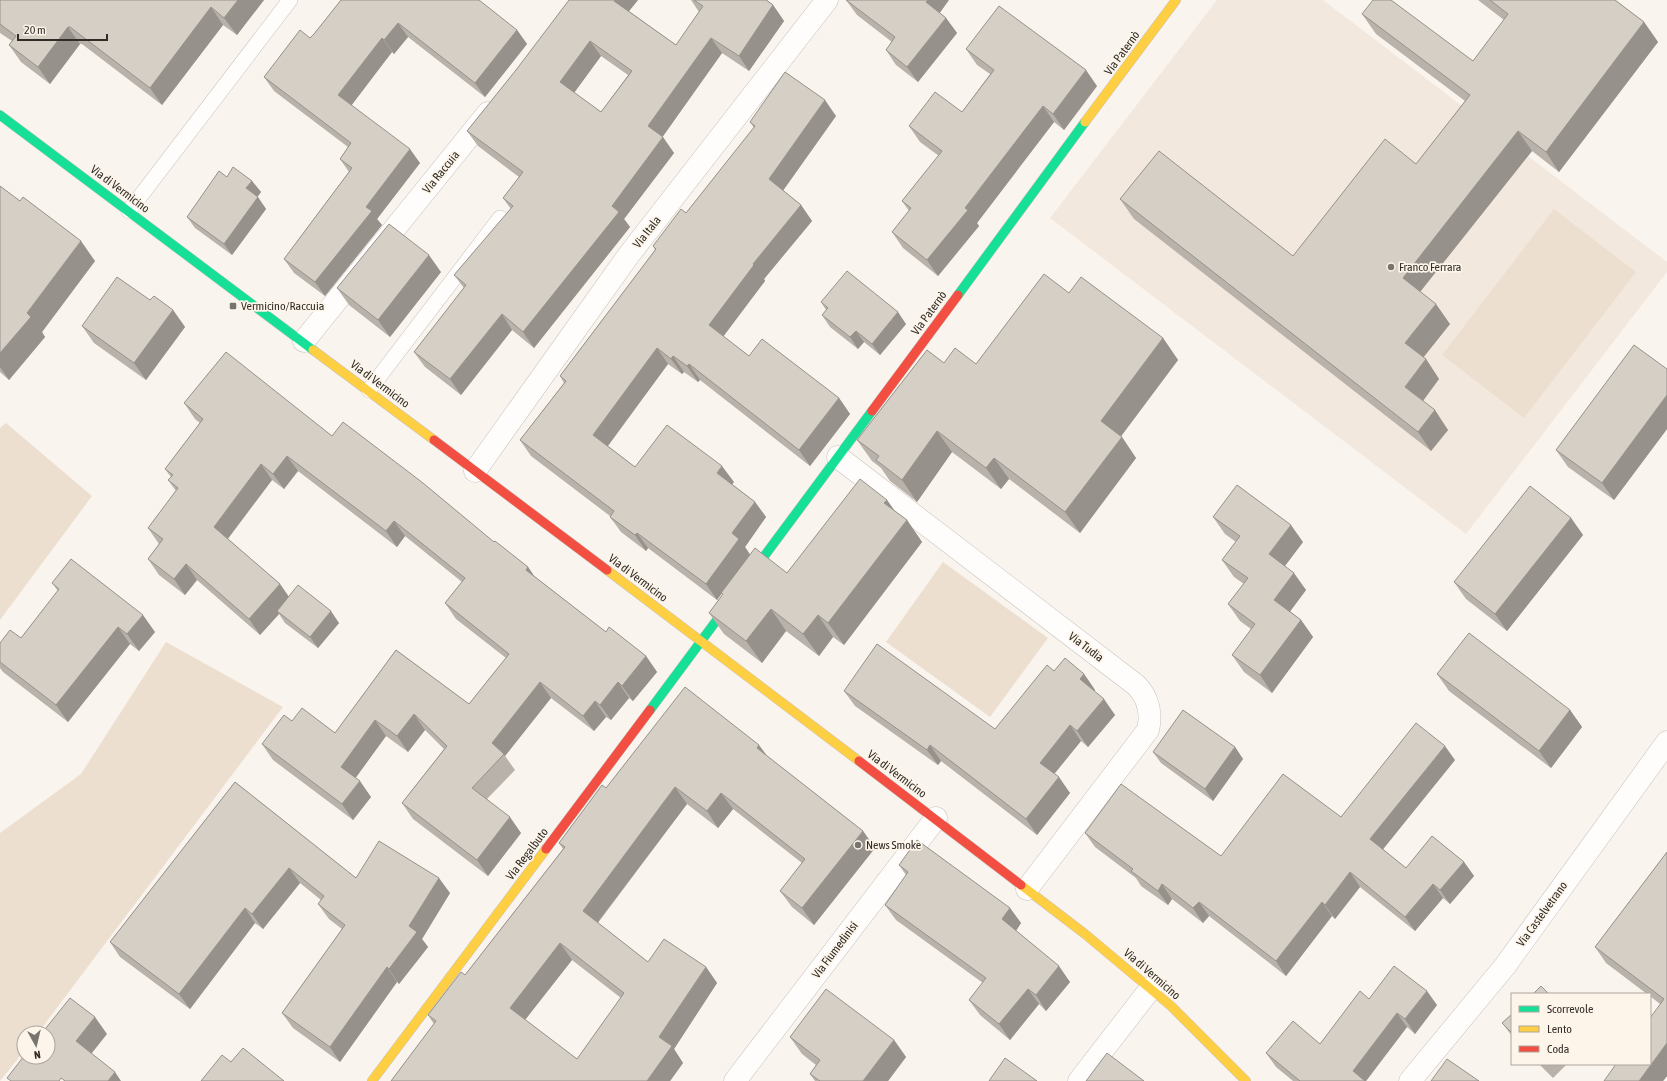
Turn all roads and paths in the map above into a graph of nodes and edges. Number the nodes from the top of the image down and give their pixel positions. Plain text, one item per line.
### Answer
1 (290, 0) edge
2 (827, 0) edge
3 (1176, 0) edge
4 (502, 96) edge
5 (0, 115) edge
6 (129, 211) junction
7 (500, 218) dead end
8 (304, 341) junction
9 (368, 390) junction
10 (838, 457) junction
11 (475, 471) junction
12 (702, 641) junction
13 (1667, 742) edge
14 (936, 818) junction
15 (1027, 889) junction
16 (1151, 988) junction
17 (372, 1081) edge
18 (735, 1081) edge
19 (1080, 1081) edge
20 (1246, 1081) edge
21 (1410, 1081) edge

1 - 6 lane
2 - 11 street, Via Itala
3 - 10 main road, Via Paternò
4 - 8 street, Via Raccuia
5 - 6 main road, Via di Vermicino
6 - 8 main road, Via di Vermicino
7 - 9 lane
8 - 9 main road, Via di Vermicino
9 - 11 main road, Via di Vermicino
10 - 12 main road, Via Paternò
10 - 15 street, Via Tudia
11 - 12 main road, Via di Vermicino
12 - 14 main road, Via di Vermicino
12 - 17 main road, Via Regalbuto
13 - 21 street, Via Castelvetrano
14 - 15 main road, Via di Vermicino
14 - 18 street, Via Fiumedinisi
15 - 16 main road, Via di Vermicino
16 - 19 street
16 - 20 main road, Via di Vermicino

